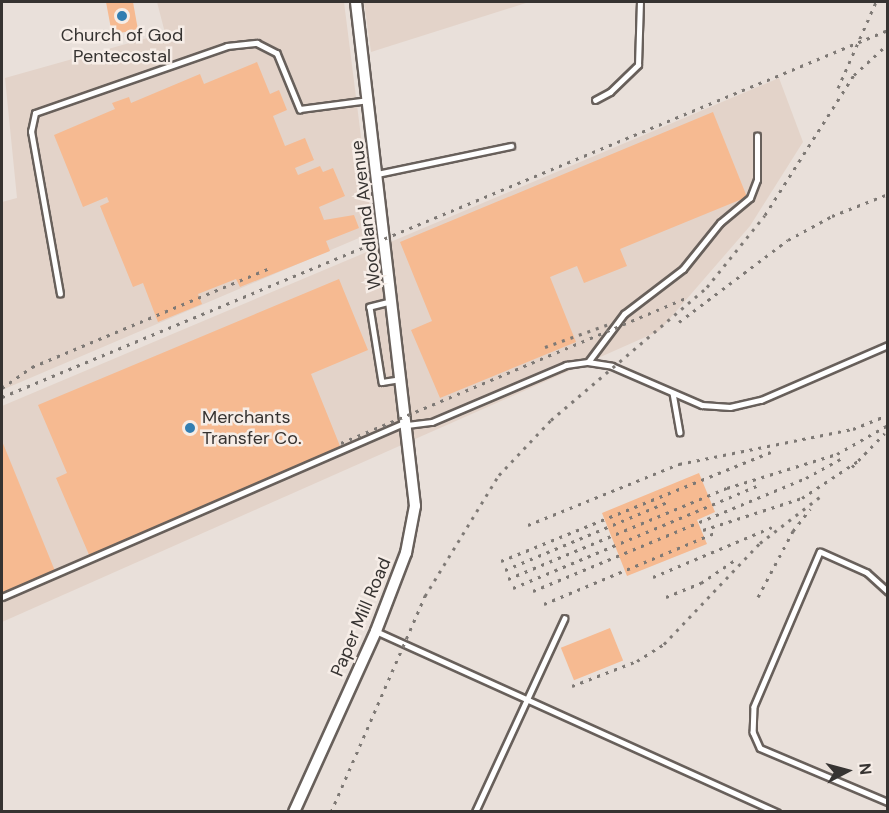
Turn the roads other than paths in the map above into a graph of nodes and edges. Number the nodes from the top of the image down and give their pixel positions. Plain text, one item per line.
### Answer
1 (356, 2) edge
2 (640, 2) edge
3 (368, 100) junction
4 (595, 100) dead end
5 (757, 136) dead end
6 (511, 146) dead end
7 (377, 174) junction
8 (60, 294) dead end
9 (393, 301) junction
10 (888, 345) edge
11 (588, 362) junction
12 (402, 378) junction
13 (673, 393) junction
14 (407, 423) junction
15 (680, 432) dead end
16 (888, 592) edge
17 (2, 597) edge
18 (564, 619) dead end
19 (376, 631) junction
20 (528, 700) junction
21 (888, 802) edge
22 (294, 812) edge
23 (475, 812) edge
24 (777, 812) edge

1 - 3 street, Woodland Avenue
2 - 4 lane
3 - 7 street, Woodland Avenue
3 - 8 lane
5 - 11 lane
6 - 7 lane
7 - 9 street, Woodland Avenue
9 - 12 street, Woodland Avenue
9 - 12 lane
10 - 13 lane
11 - 13 lane
11 - 14 lane
12 - 14 street, Woodland Avenue
13 - 15 lane
14 - 17 lane
14 - 19 street, Paper Mill Road
16 - 21 lane
18 - 20 lane
19 - 20 lane
19 - 22 street, Paper Mill Road
20 - 23 lane
20 - 24 lane

